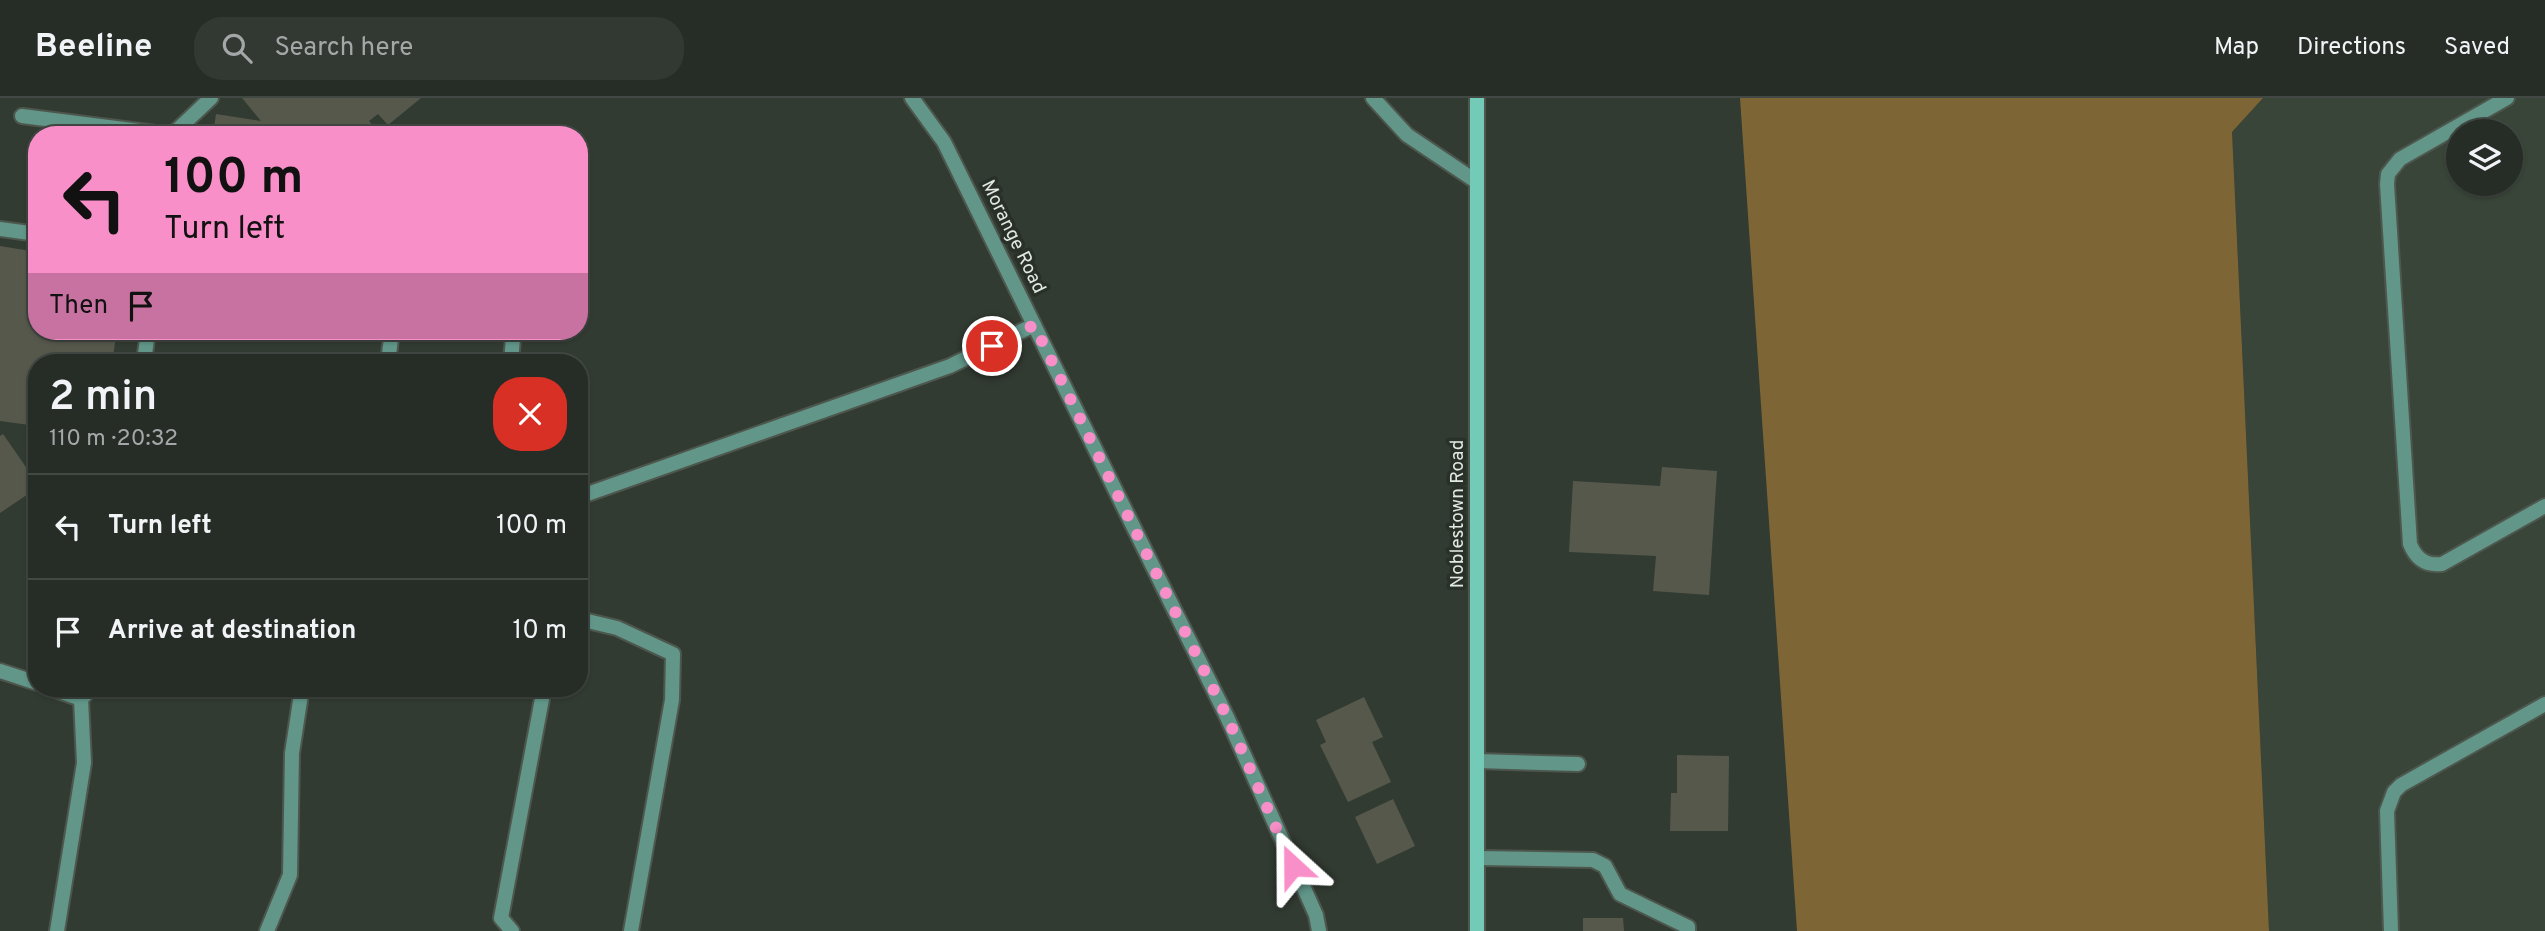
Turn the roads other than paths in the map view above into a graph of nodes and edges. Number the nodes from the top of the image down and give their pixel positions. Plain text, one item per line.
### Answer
1 (212, 98) edge
2 (912, 98) edge
3 (1373, 98) edge
4 (1477, 98) edge
5 (2507, 98) edge
6 (22, 116) dead end
7 (101, 126) edge
8 (182, 126) edge
9 (1477, 182) junction
10 (0, 229) edge
11 (28, 233) edge
12 (1034, 325) junction
13 (588, 494) edge
14 (2545, 506) edge
15 (588, 621) edge
16 (0, 671) edge
17 (28, 680) edge
18 (74, 697) edge
19 (301, 697) edge
20 (542, 697) edge
21 (80, 699) joint
22 (2545, 704) edge
23 (1477, 761) junction
24 (1577, 764) dead end
25 (1477, 858) junction
26 (57, 931) edge
27 (267, 931) edge
28 (512, 931) edge
29 (631, 931) edge
30 (1319, 931) edge
31 (1477, 931) edge
32 (1688, 931) edge
33 (2391, 931) edge

1 - 8 street
2 - 12 street, Morange Road
3 - 9 street
4 - 9 main road, Noblestown Road
5 - 14 street
6 - 7 street
9 - 23 main road, Noblestown Road
10 - 11 street
12 - 13 street
12 - 30 street, Morange Road
15 - 29 street
16 - 17 street
18 - 21 street
19 - 27 street
20 - 28 street
21 - 26 street
22 - 33 street
23 - 24 street
23 - 25 main road, Noblestown Road
25 - 31 main road, Noblestown Road
25 - 32 street

